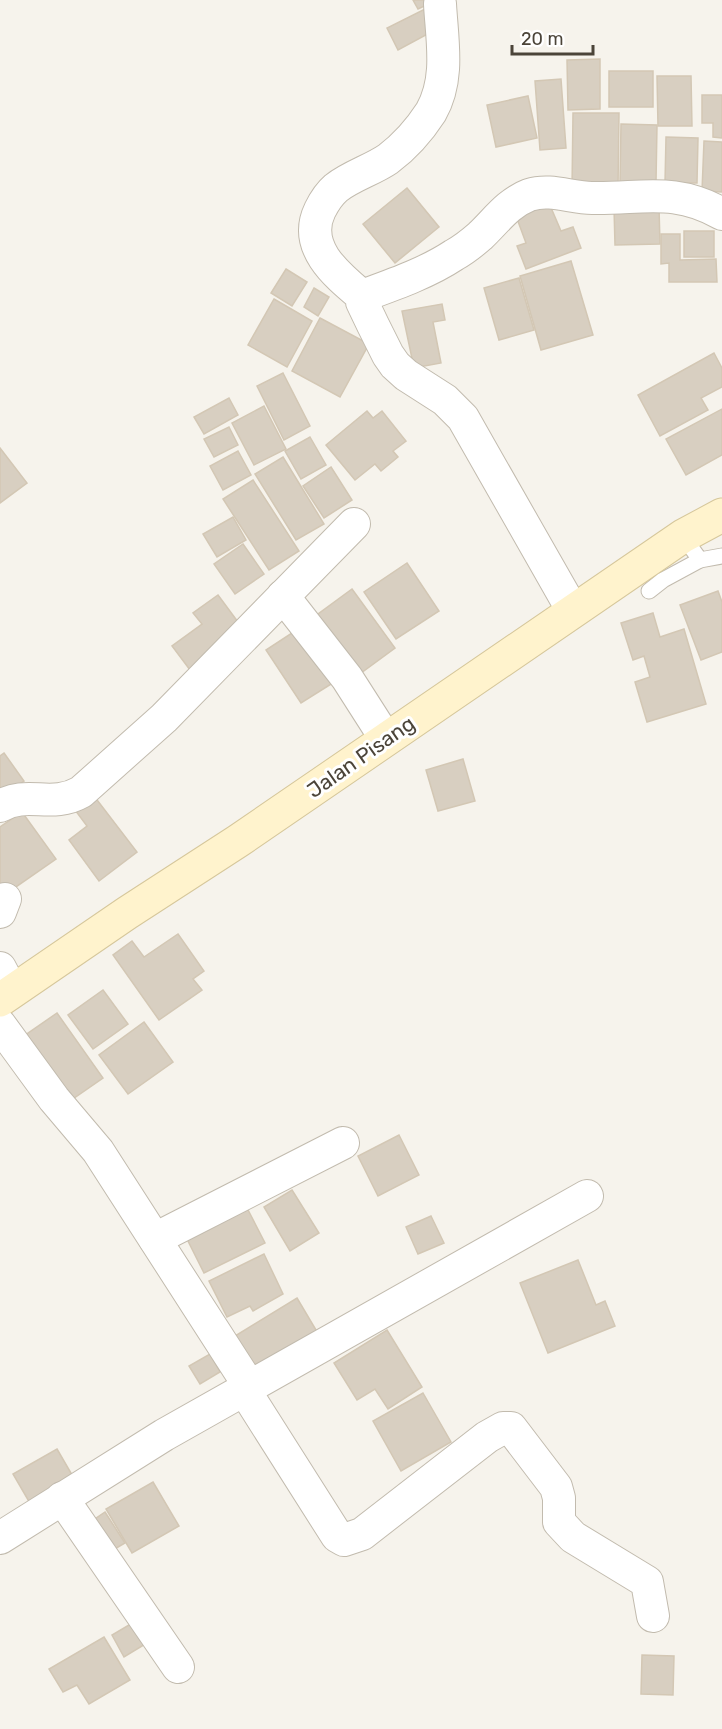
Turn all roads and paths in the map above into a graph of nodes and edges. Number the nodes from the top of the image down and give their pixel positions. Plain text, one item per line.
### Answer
1 (440, 4) dead end
2 (722, 214) edge
3 (362, 297) junction
4 (722, 515) edge
5 (354, 524) dead end
6 (692, 548) junction
7 (722, 556) edge
8 (649, 591) dead end
9 (283, 596) junction
10 (573, 611) junction
11 (386, 739) junction
12 (0, 806) edge
13 (4, 986) edge
14 (0, 1025) edge
15 (343, 1143) dead end
16 (587, 1196) dead end
17 (155, 1239) junction
18 (247, 1389) junction
19 (62, 1498) junction
20 (0, 1538) edge
21 (653, 1616) dead end
22 (178, 1667) dead end

1 - 3 street
2 - 3 street
3 - 10 street
4 - 6 street, Jalan Pisang
5 - 9 street
6 - 7 lane
6 - 8 lane
6 - 10 street, Jalan Pisang
9 - 11 street
9 - 12 street
10 - 11 street, Jalan Pisang
11 - 13 street, Jalan Pisang
14 - 17 street
15 - 17 street
16 - 18 street
17 - 18 street
18 - 19 street
18 - 21 street
19 - 20 street
19 - 22 street

